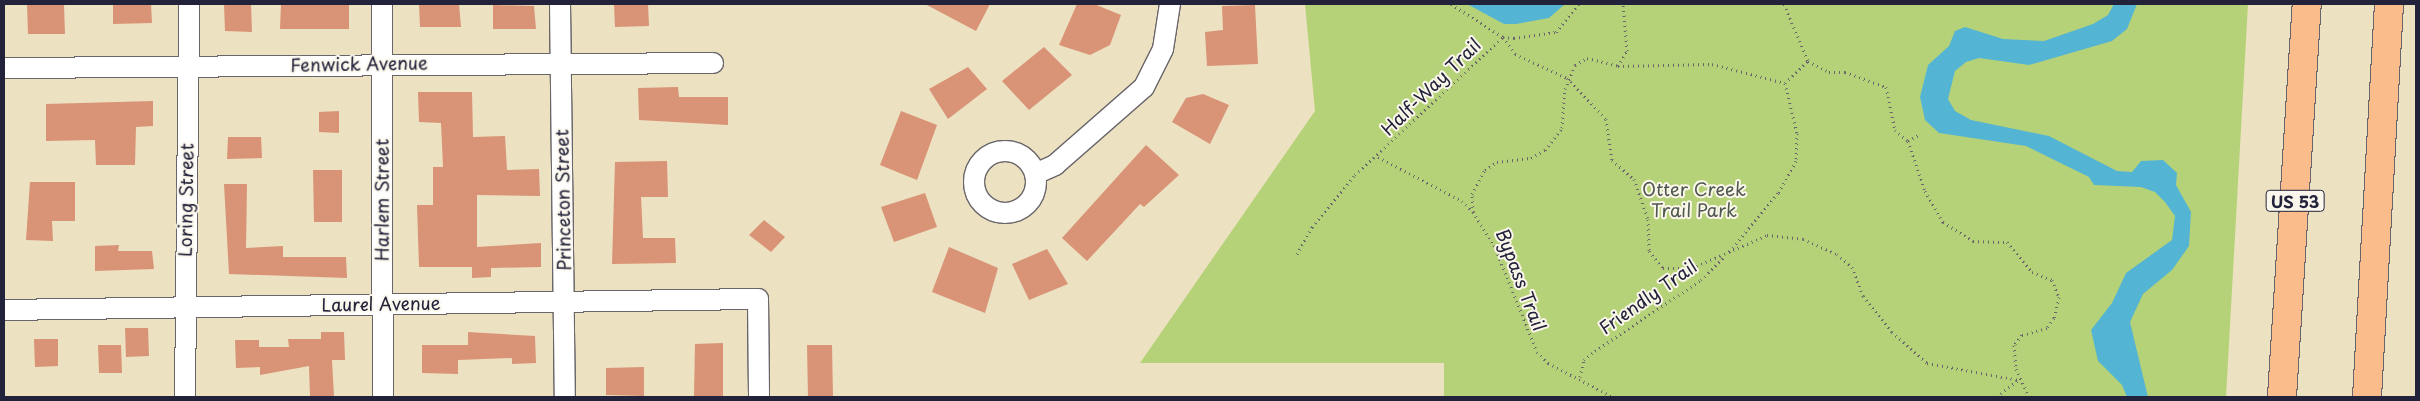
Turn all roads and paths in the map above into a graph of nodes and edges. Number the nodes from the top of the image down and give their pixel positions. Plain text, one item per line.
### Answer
1 (188, 4) edge
2 (382, 4) edge
3 (560, 4) edge
4 (1170, 4) edge
5 (1451, 4) edge
6 (1578, 4) edge
7 (1623, 4) edge
8 (1784, 4) edge
9 (2308, 4) edge
10 (2389, 4) edge
11 (1503, 38) junction
12 (1808, 61) junction
13 (561, 62) junction
14 (713, 63) dead end
15 (381, 64) junction
16 (188, 66) junction
17 (1618, 66) junction
18 (4, 68) edge
19 (1567, 78) junction
20 (1785, 83) junction
21 (1920, 134) dead end
22 (1908, 141) junction
23 (1378, 156) junction
24 (1035, 174) dead end
25 (1473, 212) junction
26 (1297, 254) dead end
27 (1726, 256) junction
28 (564, 301) junction
29 (382, 304) junction
30 (184, 307) junction
31 (4, 310) edge
32 (1580, 377) junction
33 (2019, 380) junction
34 (185, 397) edge
35 (383, 397) edge
36 (565, 397) edge
37 (759, 397) edge
38 (1613, 397) edge
39 (1997, 397) edge
40 (2029, 397) edge
41 (2282, 397) edge
42 (2367, 397) edge

1 - 16 street, Loring Street
2 - 15 street, Harlem Street
3 - 13 street, Princeton Street
4 - 24 street
5 - 11 path
6 - 11 path
7 - 17 path
8 - 12 path
9 - 41 highway, US 53
10 - 42 highway
11 - 19 path
11 - 23 path, Half-Way Trail
12 - 20 path
12 - 22 path
13 - 14 street, Fenwick Avenue
13 - 15 street, Fenwick Avenue
13 - 28 street, Princeton Street
15 - 16 street, Fenwick Avenue
15 - 29 street, Harlem Street
16 - 18 street, Fenwick Avenue
16 - 30 street, Loring Street
17 - 19 path
17 - 20 path
19 - 25 path
19 - 27 path
20 - 27 path, Friendly Trail
21 - 22 path
22 - 33 path
23 - 25 path, Bypass Trail
23 - 26 path, Half-Way Trail
25 - 32 path, Bypass Trail
27 - 32 path, Friendly Trail
27 - 33 path
28 - 29 street, Laurel Avenue
28 - 36 street, Princeton Street
28 - 37 street, Laurel Avenue
29 - 30 street, Laurel Avenue
29 - 35 street, Harlem Street
30 - 31 street, Laurel Avenue
30 - 34 street, Loring Street
32 - 38 path, Bypass Trail
33 - 39 path
33 - 40 path

